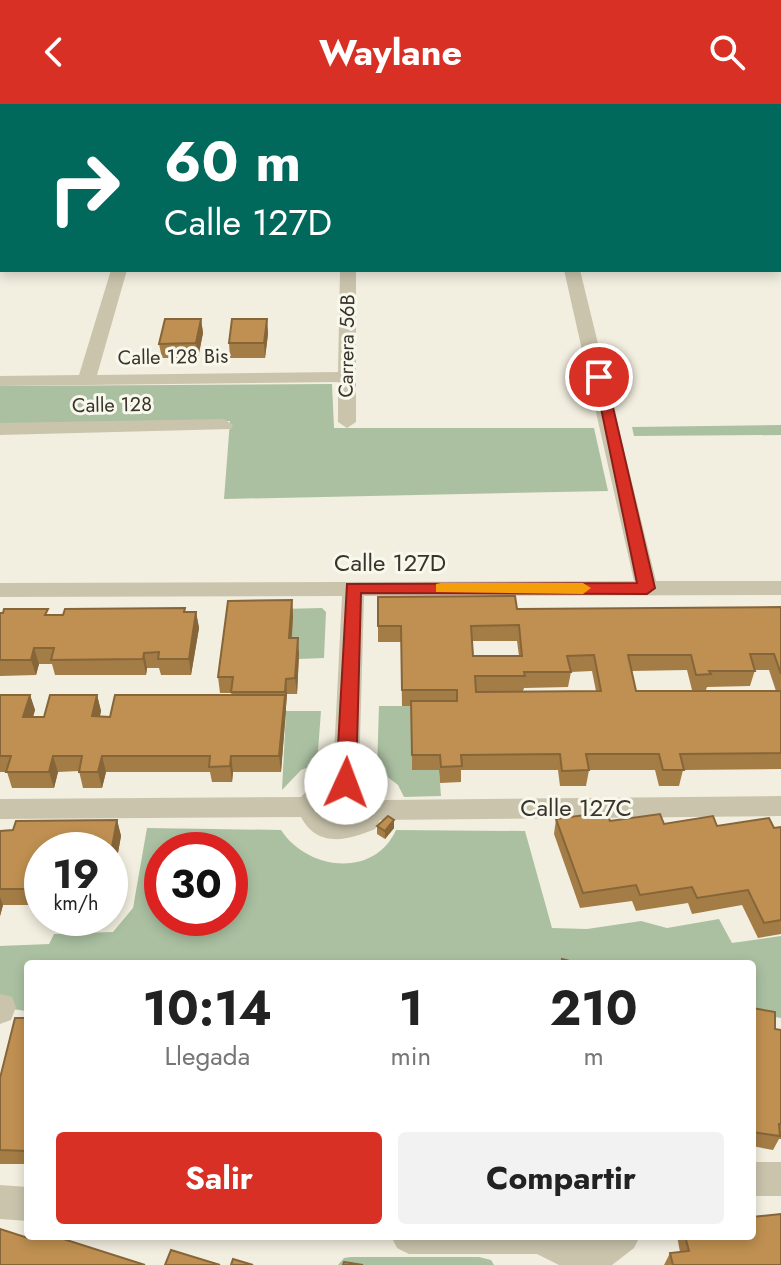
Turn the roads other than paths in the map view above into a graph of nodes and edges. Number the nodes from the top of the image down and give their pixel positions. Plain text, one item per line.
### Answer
1 (118, 272) edge
2 (348, 272) edge
3 (572, 272) edge
4 (346, 377) junction
5 (86, 380) junction
6 (0, 381) edge
7 (347, 422) dead end
8 (224, 425) dead end
9 (0, 429) edge
10 (353, 588) junction
11 (647, 588) junction
12 (781, 588) edge
13 (0, 590) edge
14 (346, 783) junction
15 (781, 806) edge
16 (311, 807) junction
17 (0, 809) edge
18 (372, 810) junction
19 (756, 1179) edge
20 (781, 1179) edge
21 (0, 1202) edge
22 (24, 1204) edge
23 (509, 1240) edge
24 (617, 1240) edge
25 (546, 1245) edge

1 - 5 street
2 - 4 street, Carrera 56B
3 - 11 street
4 - 5 street, Calle 128 Bis
4 - 7 street, Carrera 56B
5 - 6 street, Calle 128 Bis
8 - 9 street, Calle 128
10 - 11 street, Calle 127D
10 - 13 street, Calle 127D
10 - 14 street
11 - 12 street, Calle 127D
14 - 16 street
14 - 18 street
15 - 18 street, Calle 127C
16 - 17 street
16 - 18 street
19 - 20 street
21 - 22 street
23 - 25 street
24 - 25 street

